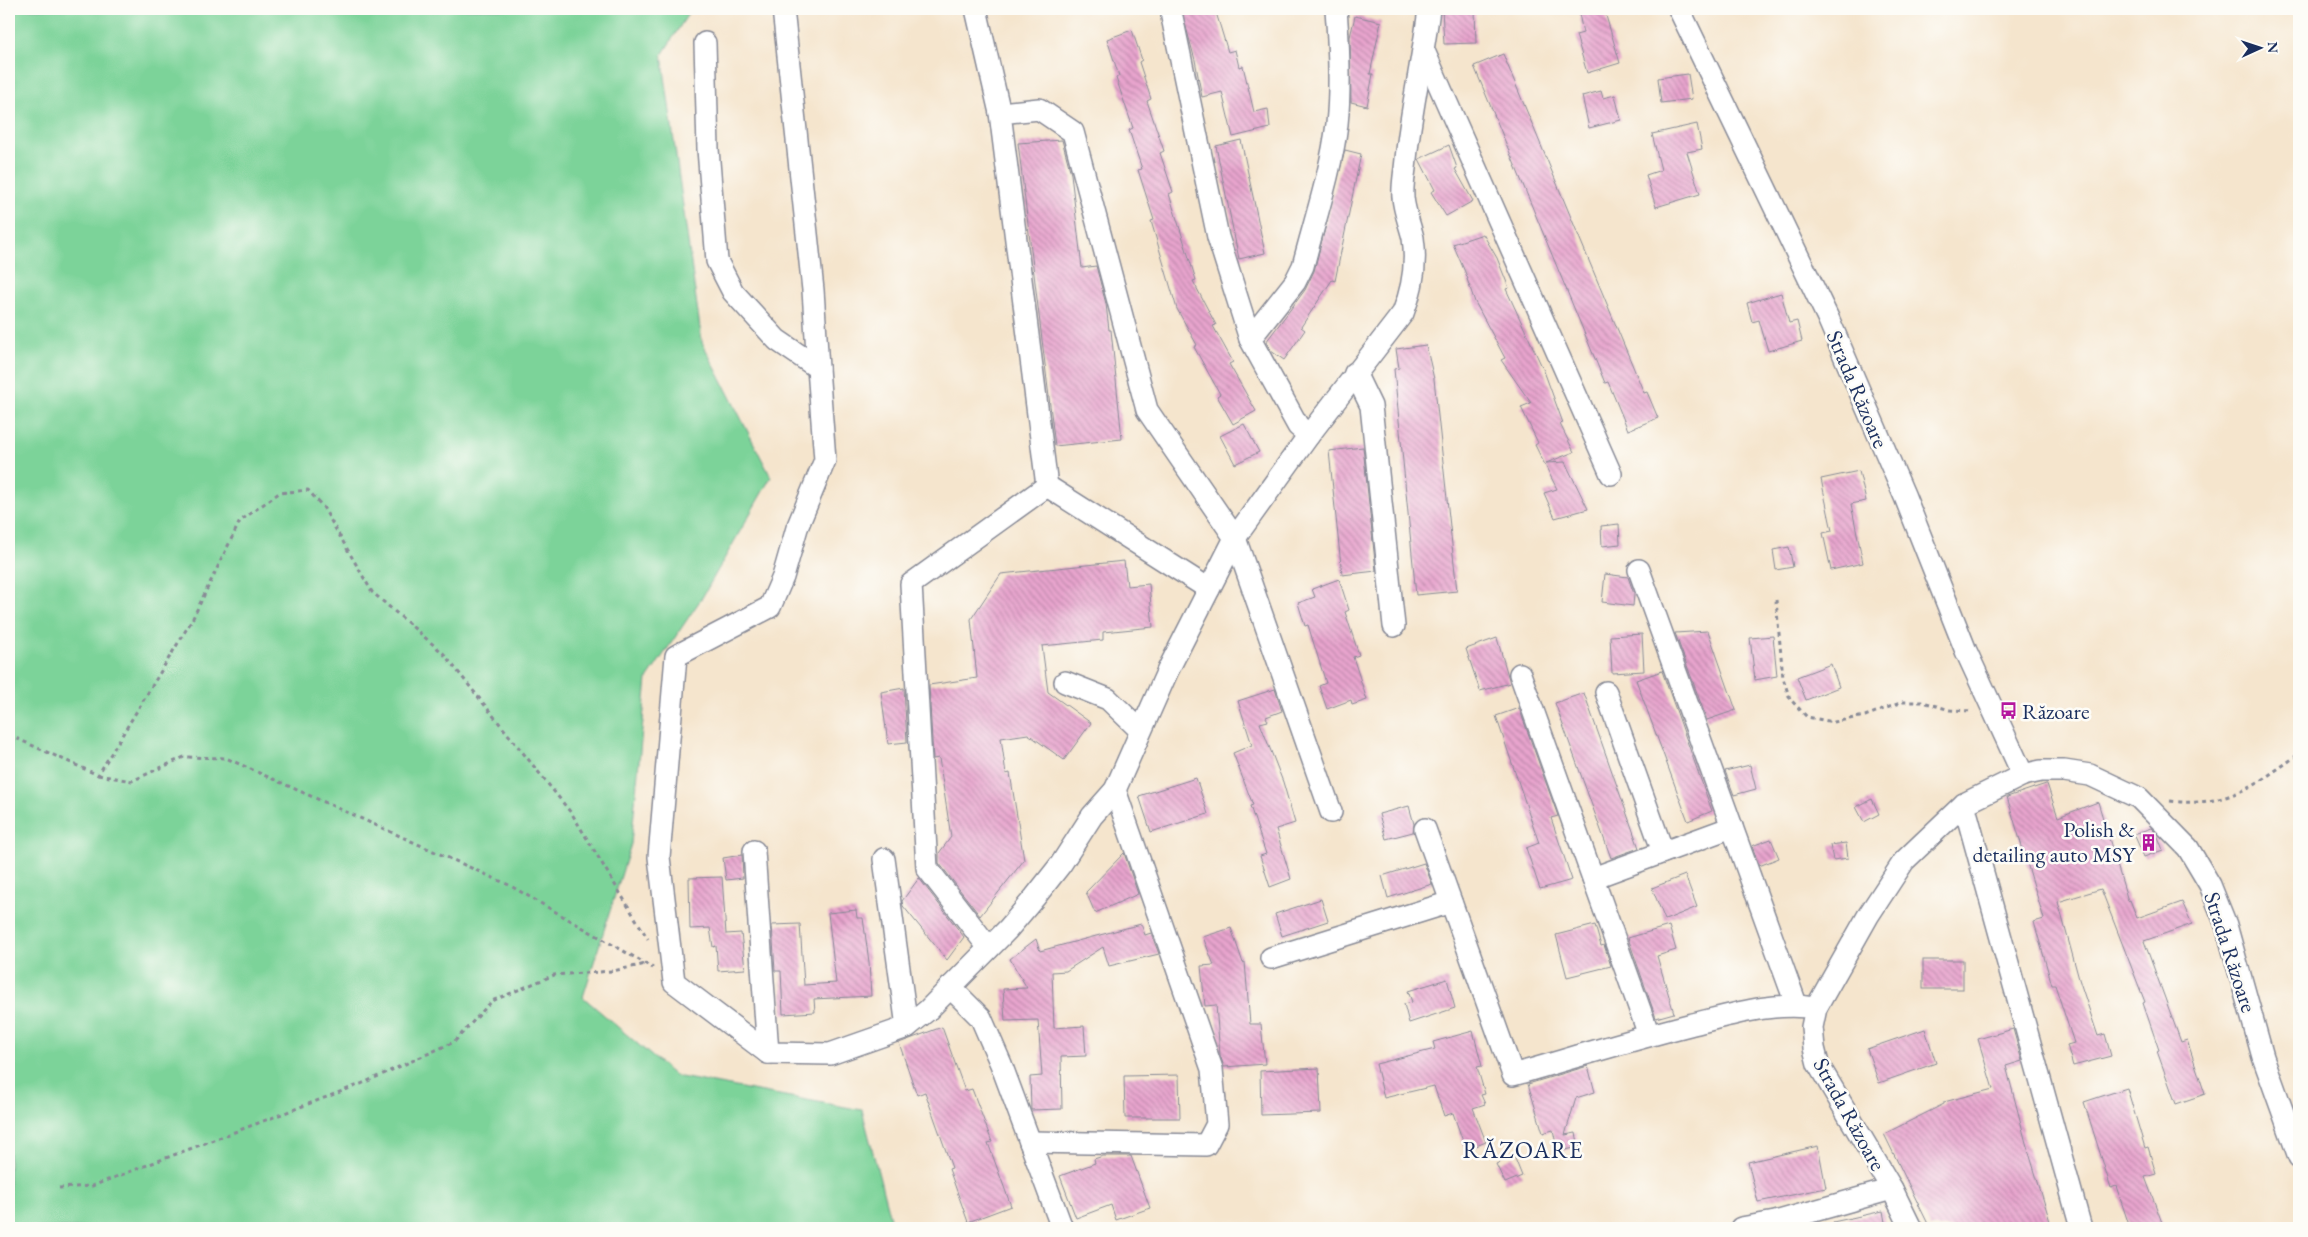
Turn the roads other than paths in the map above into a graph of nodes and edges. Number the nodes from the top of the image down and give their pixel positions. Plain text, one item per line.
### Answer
1 (783, 9) edge
2 (976, 9) edge
3 (1336, 9) edge
4 (1429, 9) edge
5 (1679, 9) edge
6 (1172, 17) dead end
7 (705, 43) dead end
8 (1424, 52) junction
9 (1000, 113) junction
10 (1250, 339) junction
11 (818, 368) junction
12 (1355, 373) junction
13 (1309, 435) junction
14 (1611, 474) dead end
15 (1047, 486) junction
16 (1236, 538) junction
17 (1639, 570) dead end
18 (1209, 589) junction
19 (1394, 626) dead end
20 (1520, 674) dead end
21 (1065, 682) dead end
22 (1606, 692) dead end
23 (1140, 730) junction
24 (2023, 775) junction
25 (1115, 790) junction
26 (1964, 804) junction
27 (1331, 812) dead end
28 (1732, 827) junction
29 (1425, 829) dead end
30 (754, 851) dead end
31 (1663, 852) junction
32 (884, 858) dead end
33 (1593, 878) junction
34 (1451, 902) junction
35 (989, 948) junction
36 (1271, 958) dead end
37 (950, 987) junction
38 (1806, 1006) junction
39 (907, 1027) junction
40 (1650, 1035) junction
41 (768, 1053) junction
42 (1030, 1142) junction
43 (2299, 1157) edge
44 (1892, 1189) junction
45 (1062, 1228) edge
46 (1741, 1228) edge
47 (1911, 1228) edge
48 (2081, 1228) edge

1 - 11 street
2 - 9 street
3 - 10 street
4 - 8 street
5 - 24 street, Strada Răzoare
6 - 10 street
7 - 11 street
8 - 12 street
8 - 14 street
9 - 15 street
9 - 16 street
10 - 13 street
11 - 41 street
12 - 13 street
12 - 19 street
13 - 16 street
15 - 18 street
15 - 35 street
16 - 18 street
16 - 27 street
17 - 28 street
18 - 23 street
20 - 33 street
21 - 23 street
22 - 31 street
23 - 25 street
24 - 26 street, Strada Răzoare
24 - 43 street, Strada Răzoare
25 - 35 street
25 - 42 street
26 - 38 street, Strada Răzoare
26 - 48 street
28 - 31 street
28 - 38 street
29 - 34 street
30 - 41 street
31 - 33 street
32 - 39 street
33 - 40 street
34 - 36 street
34 - 40 street
35 - 37 street
37 - 39 street
37 - 42 street
38 - 40 street
38 - 44 street, Strada Răzoare
39 - 41 street
42 - 45 street
44 - 46 street
44 - 47 street, Strada Răzoare

